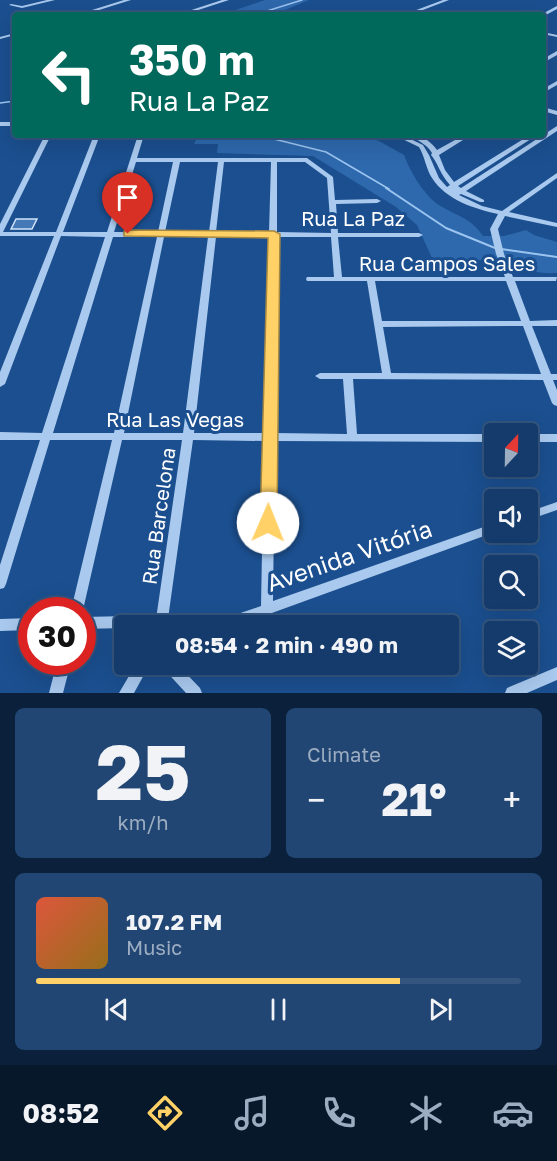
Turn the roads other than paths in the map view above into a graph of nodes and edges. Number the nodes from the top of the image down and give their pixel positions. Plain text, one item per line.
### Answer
1 (53, 0) edge
2 (129, 0) edge
3 (227, 0) edge
4 (447, 0) edge
5 (11, 5) dead end
6 (88, 12) edge
7 (188, 12) edge
8 (413, 12) dead end
9 (47, 138) edge
10 (96, 138) edge
11 (140, 138) edge
12 (409, 138) edge
13 (412, 138) edge
14 (463, 138) edge
15 (530, 138) edge
16 (541, 138) edge
17 (437, 153) junction
18 (428, 158) junction
19 (132, 160) junction
20 (177, 160) junction
21 (221, 161) junction
22 (274, 161) junction
23 (557, 175) edge
24 (454, 191) junction
25 (377, 201) dead end
26 (332, 202) junction
27 (505, 212) junction
28 (557, 218) edge
29 (557, 225) edge
30 (0, 232) edge
31 (59, 234) junction
32 (111, 234) junction
33 (162, 234) junction
34 (213, 234) junction
35 (274, 234) junction
36 (333, 235) junction
37 (419, 235) dead end
38 (310, 279) dead end
39 (338, 279) junction
40 (511, 279) junction
41 (556, 279) edge
42 (371, 280) junction
43 (527, 323) junction
44 (557, 323) edge
45 (378, 324) junction
46 (320, 376) dead end
47 (387, 376) junction
48 (348, 377) junction
49 (552, 377) edge
50 (0, 384) edge
51 (557, 403) edge
52 (0, 436) edge
53 (46, 436) junction
54 (118, 437) junction
55 (188, 437) junction
56 (270, 437) junction
57 (352, 438) junction
58 (484, 438) edge
59 (538, 438) edge
60 (557, 438) edge
61 (557, 506) edge
62 (538, 513) edge
63 (484, 532) edge
64 (0, 584) edge
65 (80, 597) edge
66 (267, 608) junction
67 (163, 615) edge
68 (248, 615) edge
69 (18, 624) edge
70 (96, 624) edge
71 (0, 625) edge
72 (114, 625) edge
73 (557, 673) edge
74 (61, 675) edge
75 (137, 675) edge
76 (178, 675) edge
77 (56, 693) edge
78 (126, 693) edge
79 (195, 693) edge
80 (512, 693) edge

1 - 5 street
2 - 6 street
3 - 7 street
4 - 8 street
9 - 30 street
10 - 31 street
11 - 19 street
12 - 18 street
13 - 17 street
14 - 17 street
15 - 24 street
16 - 24 street
17 - 18 street
17 - 24 street
18 - 24 street
19 - 20 street
19 - 32 street
20 - 21 street
20 - 33 street
21 - 22 street
21 - 34 street, Rua Barcelona
22 - 26 street
22 - 35 street
23 - 27 street
24 - 27 street
25 - 26 street
26 - 36 street
27 - 28 street
27 - 29 street
27 - 40 street
30 - 31 street, Rua La Paz
31 - 32 street, Rua La Paz
31 - 50 street
32 - 33 street, Rua La Paz
32 - 53 street
33 - 34 street, Rua La Paz
33 - 54 street
34 - 35 street, Rua La Paz
34 - 55 street, Rua Barcelona
35 - 36 street, Rua La Paz
35 - 56 street
36 - 37 street, Rua La Paz
36 - 39 street
38 - 39 street, Rua Campos Sales
39 - 42 street, Rua Campos Sales
40 - 41 street, Rua Campos Sales
40 - 42 street, Rua Campos Sales
40 - 43 street
42 - 45 street
43 - 44 street
43 - 45 street
43 - 49 street
45 - 47 street
46 - 48 street
47 - 48 street
47 - 49 street
48 - 57 street
49 - 51 street
52 - 53 street, Rua Las Vegas
53 - 54 street, Rua Las Vegas
53 - 64 street
54 - 55 street, Rua Las Vegas
54 - 65 street
55 - 56 street, Rua Las Vegas
55 - 67 street, Rua Barcelona
56 - 57 street, Rua Las Vegas
56 - 66 street
57 - 58 street, Rua Las Vegas
59 - 60 street
61 - 62 street
63 - 66 street, Avenida Vitória
66 - 68 street, Avenida Vitória
69 - 71 street
70 - 72 street
73 - 80 street
74 - 77 street
75 - 78 street
76 - 79 street

